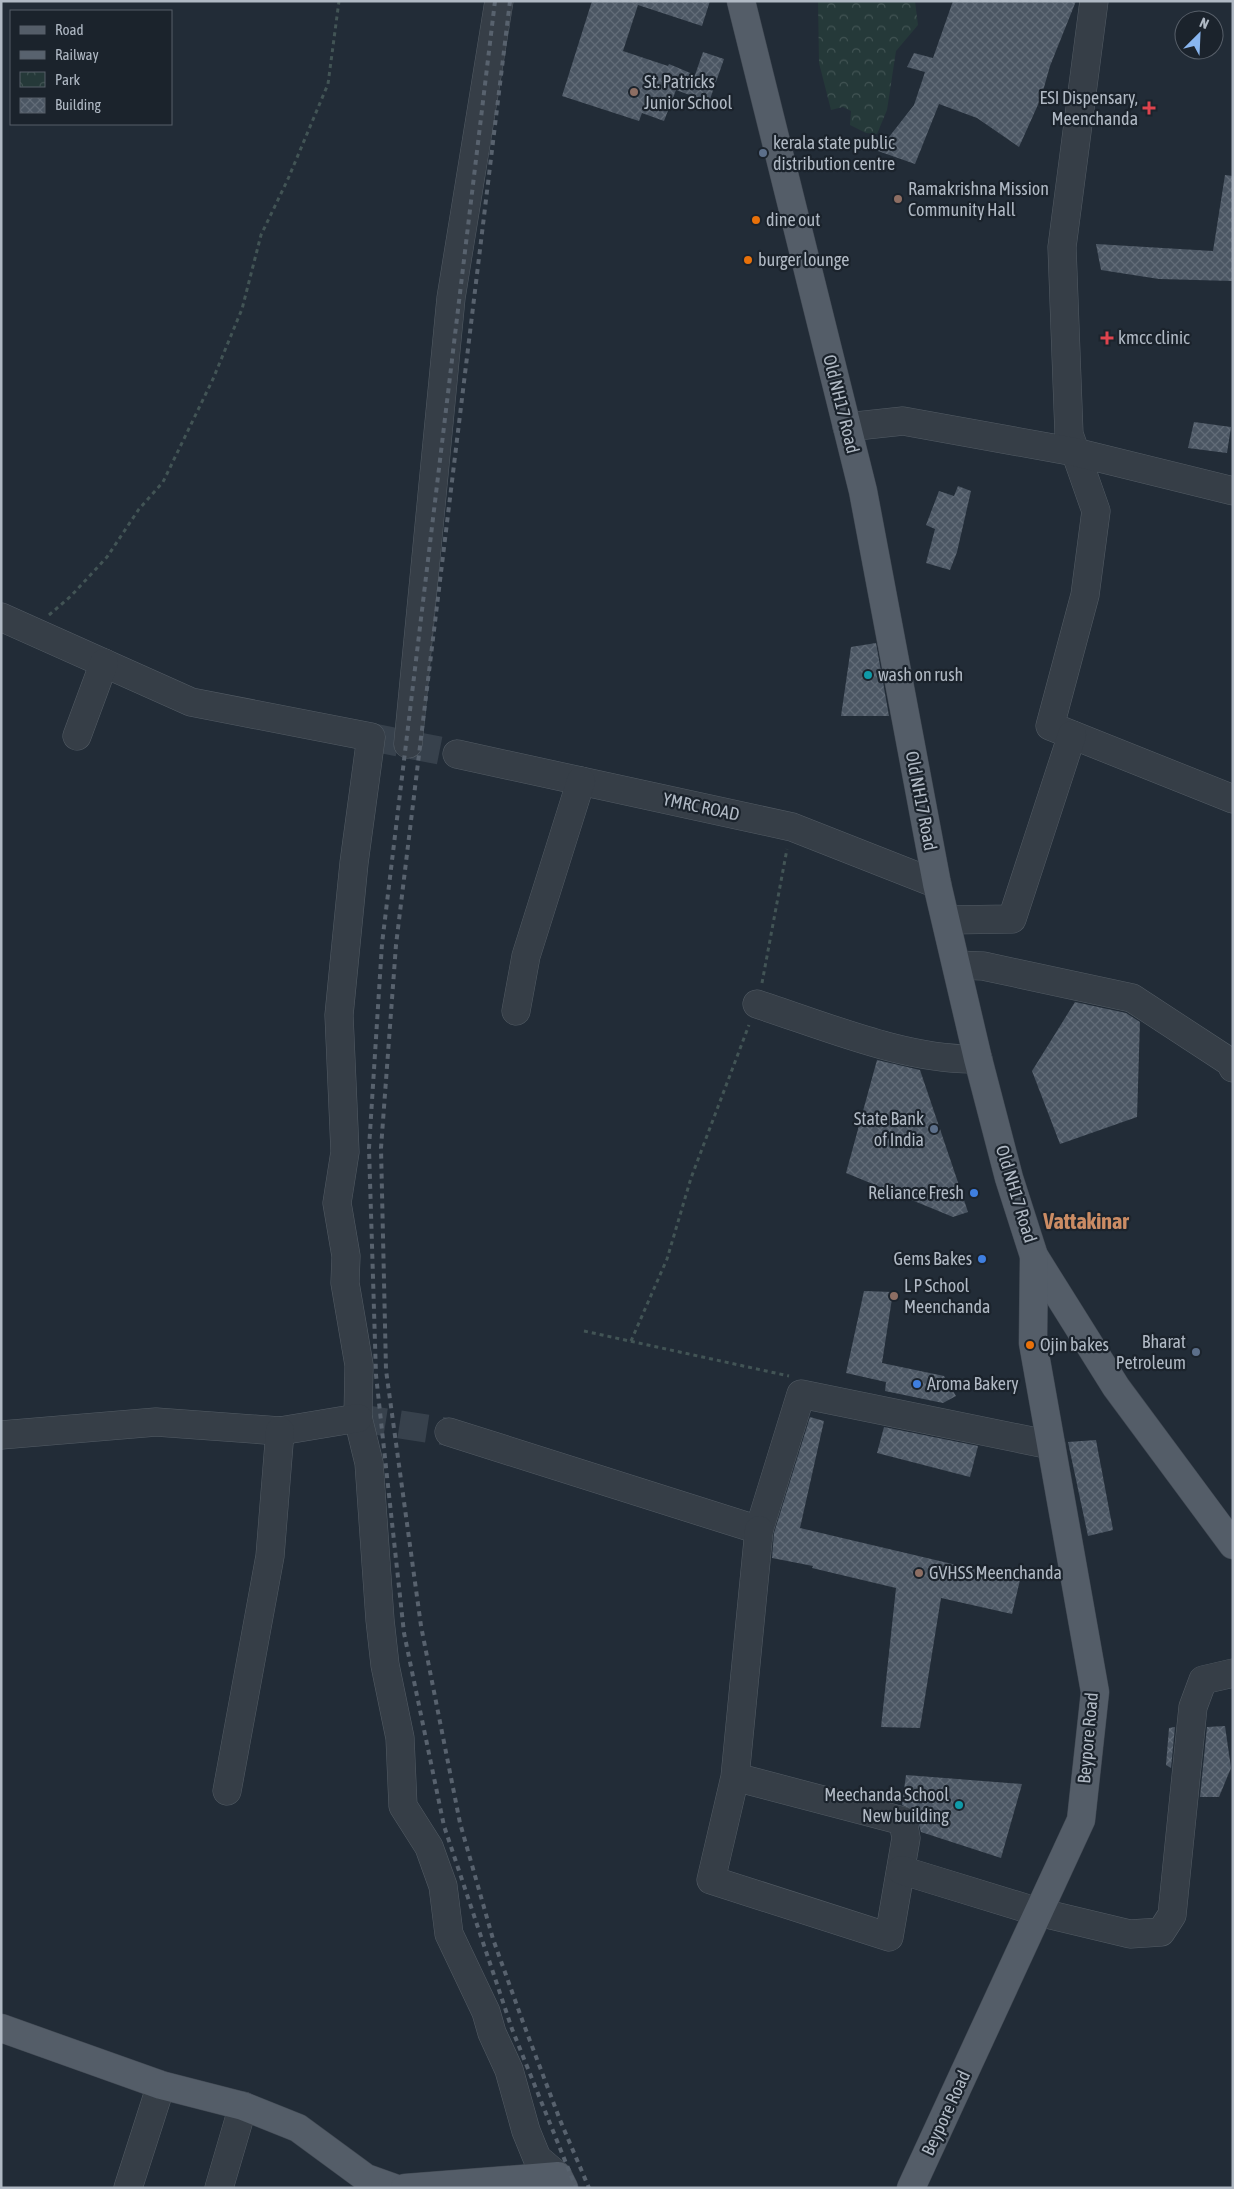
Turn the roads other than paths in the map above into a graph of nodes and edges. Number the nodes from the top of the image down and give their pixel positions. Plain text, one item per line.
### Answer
1 (499, 1) edge
2 (741, 1) edge
3 (1094, 1) edge
4 (847, 427) junction
5 (1076, 452) junction
6 (1233, 491) edge
7 (1, 617) edge
8 (104, 663) junction
9 (1072, 735) junction
10 (77, 736) dead end
11 (408, 744) dead end
12 (458, 754) tunnel mouth
13 (581, 781) junction
14 (1233, 799) edge
15 (937, 884) junction
16 (947, 920) junction
17 (957, 965) junction
18 (757, 1004) road end
19 (516, 1010) dead end
20 (978, 1059) junction
21 (1233, 1068) edge
22 (1034, 1256) junction
23 (358, 1418) junction
24 (280, 1431) junction
25 (449, 1432) tunnel mouth
26 (1, 1435) edge
27 (1051, 1445) junction
28 (759, 1530) junction
29 (1233, 1545) edge
30 (1233, 1673) edge
31 (734, 1777) junction
32 (226, 1791) dead end
33 (901, 1870) junction
34 (1038, 1912) junction
35 (1, 2028) edge
36 (161, 2085) junction
37 (243, 2106) junction
38 (561, 2182) edge
39 (128, 2188) edge
40 (220, 2188) edge
41 (394, 2188) edge
42 (405, 2188) edge
43 (911, 2188) edge

1 - 11 street
2 - 4 main road, Old NH17 Road
3 - 5 street
4 - 5 street
4 - 15 main road, Old NH17 Road
5 - 6 street
5 - 9 street
7 - 8 street
8 - 10 street
8 - 23 street
9 - 14 street
9 - 16 street
12 - 13 street, YMRC ROAD
13 - 15 street, YMRC ROAD
13 - 19 street
15 - 16 main road, Old NH17 Road
16 - 17 main road, Old NH17 Road
17 - 20 main road, Old NH17 Road
17 - 21 street
18 - 20 street
20 - 22 main road, Old NH17 Road
22 - 27 main road, Beypore Road
22 - 29 main road, Old NH17 Road
23 - 24 street
23 - 38 street
24 - 26 street
24 - 32 street
25 - 28 street
27 - 28 street
27 - 34 main road, Beypore Road
28 - 31 street
30 - 34 street
31 - 33 street
31 - 33 street
33 - 34 street
34 - 43 main road, Beypore Road
35 - 36 main road
36 - 37 main road
36 - 39 street
37 - 40 street
37 - 41 main road
38 - 42 main road

